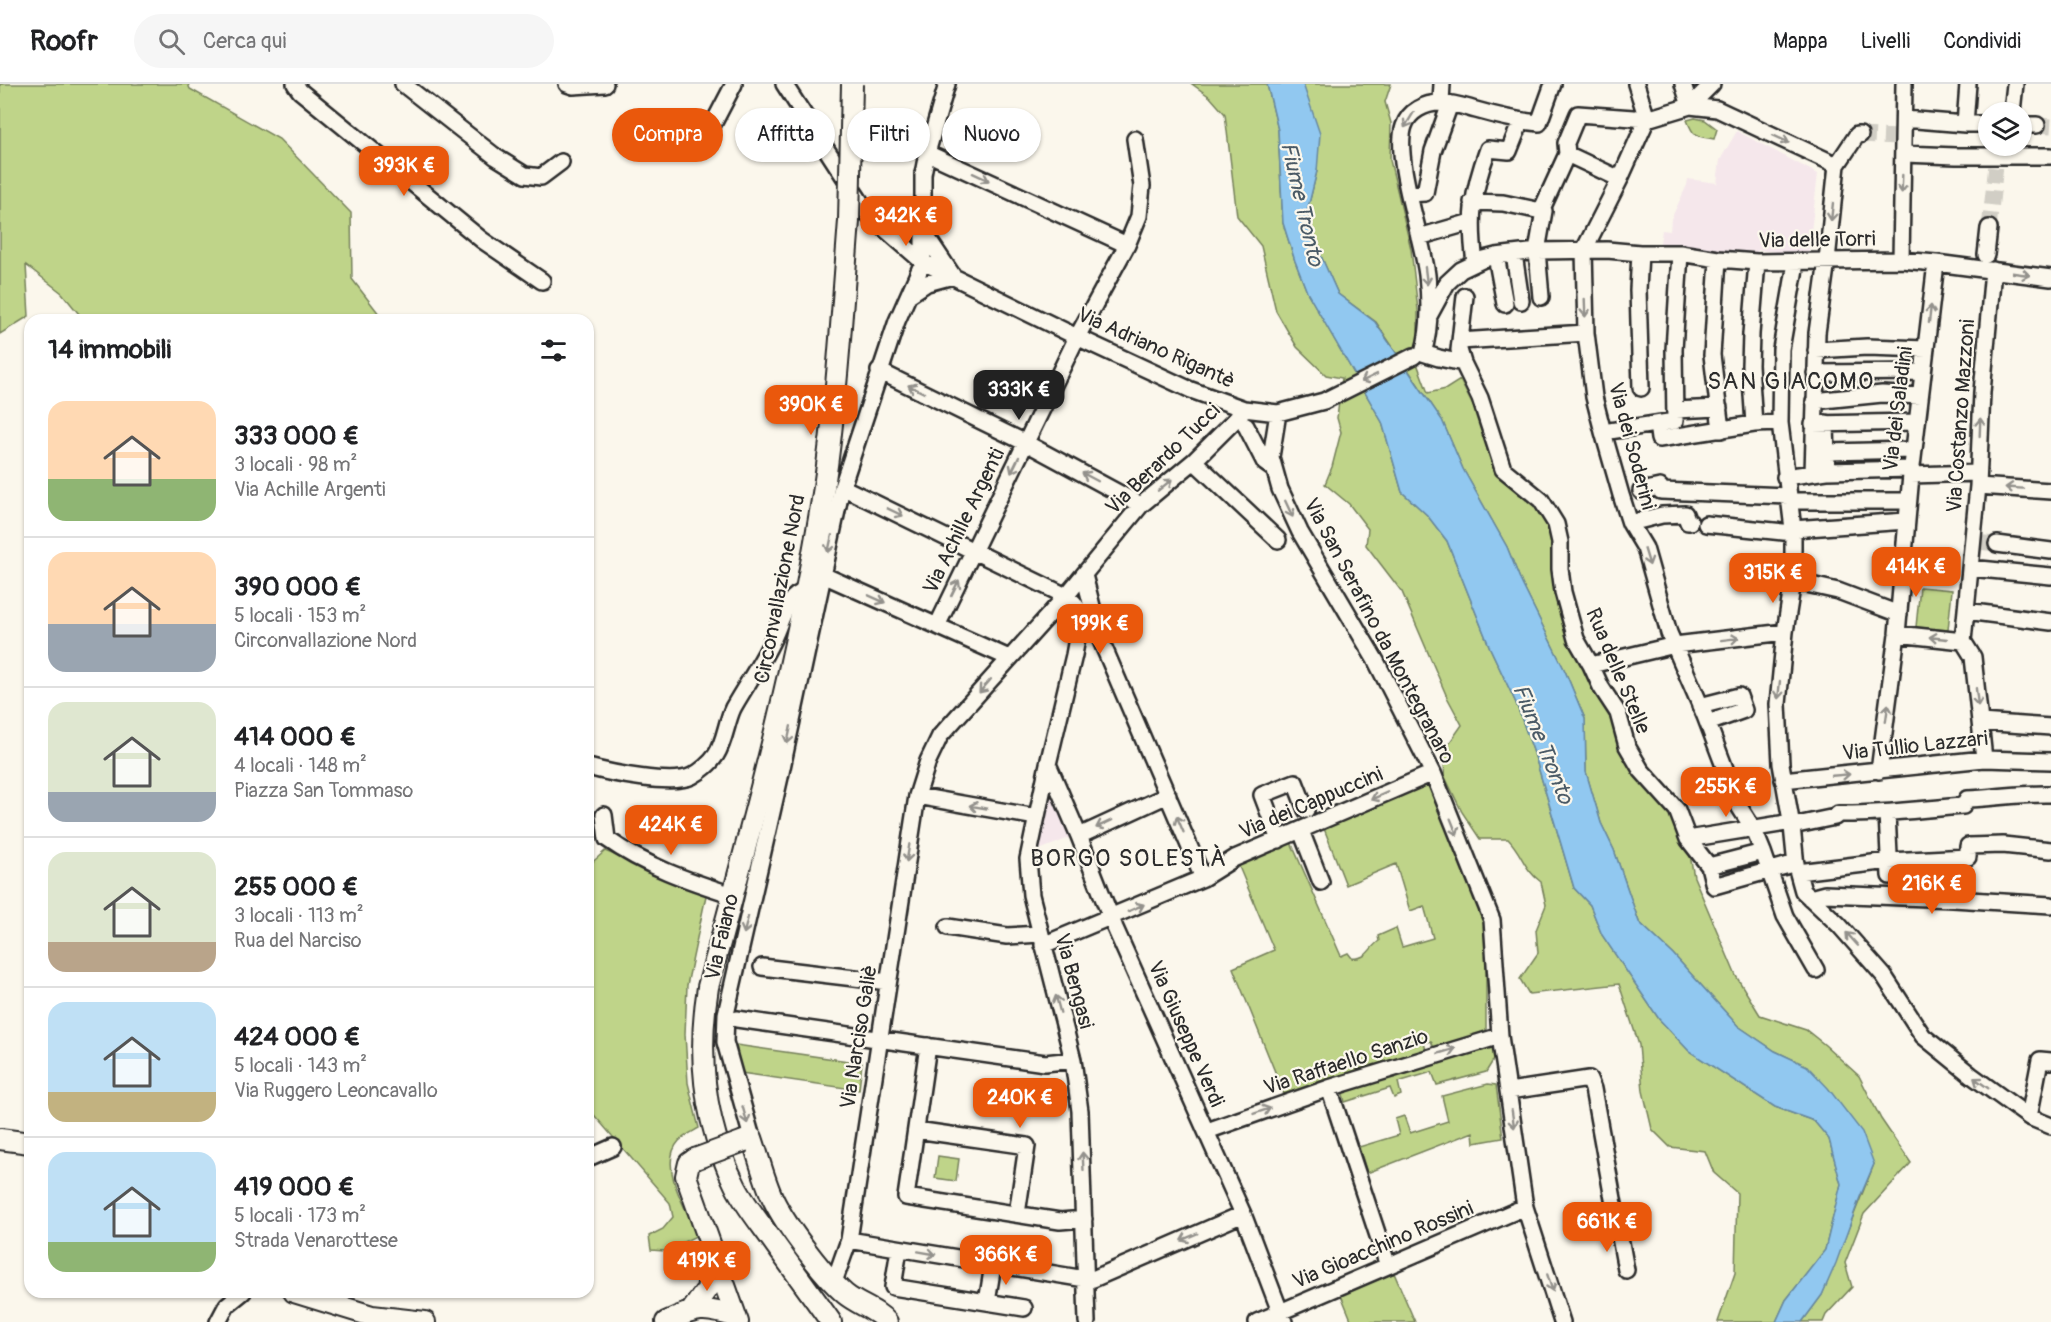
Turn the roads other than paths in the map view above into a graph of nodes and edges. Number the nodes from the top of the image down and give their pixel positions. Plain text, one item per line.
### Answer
1 (295, 84) edge
2 (403, 84) edge
3 (567, 84) edge
4 (605, 84) edge
5 (734, 84) edge
6 (784, 84) edge
7 (852, 84) edge
8 (947, 84) edge
9 (1442, 84) edge
10 (1553, 84) edge
11 (1636, 84) edge
12 (1683, 84) edge
13 (1712, 84) edge
14 (1904, 84) edge
15 (1968, 84) edge
16 (2016, 84) edge
17 (2013, 102) edge
18 (1445, 103) junction
19 (1690, 106) junction
20 (721, 108) edge
21 (1647, 118) junction
22 (1904, 119) junction
23 (1521, 121) junction
24 (1965, 124) junction
25 (1978, 124) edge
26 (1858, 135) dead end
27 (1135, 139) dead end
28 (930, 143) edge
29 (1978, 152) edge
30 (930, 154) edge
31 (1567, 154) junction
32 (1904, 154) junction
33 (2032, 154) edge
34 (2051, 156) edge
35 (561, 162) dead end
36 (926, 162) edge
37 (1837, 165) junction
38 (1620, 179) junction
39 (1409, 194) junction
40 (1472, 202) junction
41 (1541, 211) junction
42 (1471, 222) junction
43 (1989, 228) tunnel mouth
44 (922, 231) junction
45 (1419, 237) junction
46 (1127, 245) junction
47 (1584, 250) junction
48 (1538, 251) junction
49 (1640, 253) junction
50 (1680, 253) junction
51 (1514, 254) junction
52 (1496, 256) junction
53 (1718, 259) junction
54 (1827, 260) junction
55 (1901, 260) junction
56 (923, 262) junction
57 (1757, 262) junction
58 (1936, 262) junction
59 (1475, 263) junction
60 (1796, 263) junction
61 (1987, 265) junction
62 (952, 276) junction
63 (2050, 278) edge
64 (542, 281) dead end
65 (909, 296) junction
66 (1465, 296) dead end
67 (1541, 297) dead end
68 (1521, 301) dead end
69 (1505, 304) dead end
70 (1429, 316) junction
71 (1586, 333) junction
72 (1077, 337) junction
73 (1460, 341) junction
74 (1926, 349) junction
75 (1816, 350) junction
76 (1418, 354) junction
77 (1463, 363) junction
78 (879, 371) junction
79 (1923, 372) junction
80 (1815, 373) junction
81 (1641, 388) dead end
82 (1920, 396) junction
83 (1814, 401) junction
84 (1719, 408) junction
85 (1244, 409) junction
86 (1278, 412) junction
87 (1675, 415) junction
88 (1917, 422) junction
89 (1780, 423) junction
90 (1820, 423) junction
91 (1657, 424) junction
92 (1754, 424) junction
93 (1246, 426) dead end
94 (1720, 430) junction
95 (1603, 432) junction
96 (1026, 443) junction
97 (1913, 450) junction
98 (1828, 452) junction
99 (1194, 461) junction
100 (1274, 470) junction
101 (1820, 472) junction
102 (1911, 472) junction
103 (1785, 477) junction
104 (1978, 479) junction
105 (842, 487) junction
106 (1660, 491) junction
107 (2051, 491) edge
108 (1629, 494) junction
109 (1789, 498) junction
110 (1908, 501) junction
111 (1141, 505) junction
112 (1662, 515) junction
113 (1687, 519) dead end
114 (1906, 521) junction
115 (1630, 523) junction
116 (1706, 524) dead end
117 (1793, 531) junction
118 (1278, 540) dead end
119 (1997, 544) tunnel mouth
120 (974, 550) junction
121 (2051, 551) edge
122 (1971, 567) junction
123 (823, 575) junction
124 (1084, 575) junction
125 (2051, 576) edge
126 (1793, 581) junction
127 (806, 591) junction
128 (1066, 596) junction
129 (1966, 612) junction
130 (1899, 614) junction
131 (2051, 622) edge
132 (937, 626) junction
133 (1096, 629) junction
134 (1785, 632) junction
135 (1897, 634) junction
136 (1963, 641) junction
137 (1675, 645) junction
138 (1074, 656) junction
139 (1009, 658) junction
140 (1592, 665) junction
141 (1700, 706) junction
142 (1980, 722) junction
143 (1708, 723) junction
144 (2051, 727) edge
145 (1984, 759) junction
146 (2051, 761) edge
147 (1048, 764) junction
148 (594, 769) edge
149 (1879, 771) junction
150 (1433, 773) junction
151 (1783, 780) junction
152 (2051, 794) edge
153 (1168, 795) junction
154 (917, 796) junction
155 (1306, 810) dead end
156 (1887, 813) junction
157 (604, 815) dead end
158 (1036, 817) junction
159 (1792, 824) junction
160 (1307, 828) junction
161 (1754, 830) junction
162 (1079, 836) junction
163 (1688, 839) junction
164 (1279, 840) junction
165 (2051, 850) edge
166 (1763, 852) junction
167 (1709, 866) junction
168 (1797, 867) junction
169 (1890, 868) junction
170 (1768, 871) junction
171 (1203, 878) junction
172 (1321, 882) dead end
173 (733, 895) junction
174 (1810, 898) junction
175 (2051, 905) edge
176 (1110, 917) junction
177 (948, 927) dead end
178 (1041, 940) junction
179 (762, 967) dead end
180 (1816, 970) dead end
181 (888, 982) junction
182 (737, 1019) dead end
183 (1500, 1036) junction
184 (880, 1039) junction
185 (928, 1046) junction
186 (1072, 1060) junction
187 (2051, 1061) edge
188 (1329, 1088) junction
189 (1509, 1090) junction
190 (2029, 1117) junction
191 (2051, 1126) edge
192 (916, 1130) junction
193 (1207, 1131) junction
194 (0, 1139) edge
195 (748, 1140) junction
196 (24, 1142) edge
197 (613, 1147) dead end
198 (594, 1155) edge
199 (1525, 1207) junction
200 (1017, 1214) junction
201 (1243, 1214) junction
202 (1084, 1219) junction
203 (849, 1240) junction
204 (899, 1249) junction
205 (714, 1254) junction
206 (993, 1264) junction
207 (1388, 1266) junction
208 (1626, 1270) dead end
209 (1085, 1279) junction
210 (834, 1282) junction
211 (235, 1298) edge
212 (314, 1298) edge
213 (987, 1302) junction
214 (1024, 1308) dead end
215 (692, 1310) junction
216 (1282, 1317) edge
217 (736, 1320) edge
218 (218, 1322) edge
219 (425, 1322) edge
220 (666, 1322) edge
221 (831, 1322) edge
222 (887, 1322) edge
223 (1087, 1322) edge
224 (1257, 1322) edge
225 (1562, 1322) edge

1 - 64 street
2 - 35 street
3 - 4 street
5 - 20 street
6 - 56 street, Via Adriano Rigantè
7 - 127 main road, Circonvallazione Nord, bridge
8 - 28 street
9 - 18 street
10 - 23 street
11 - 21 street
12 - 19 street
13 - 19 street
14 - 22 street
15 - 24 street
16 - 17 street
18 - 23 street
18 - 39 street
18 -> 39 street
19 - 21 street
19 -> 37 street
21 - 31 street
21 - 38 street
22 - 24 street
22 - 32 street
23 - 40 street
24 - 25 street
26 - 37 street
27 - 46 street, Via Achille Argenti
29 - 32 street
30 -> 46 street
31 - 38 street
31 - 41 street
32 -> 55 street
33 - 34 street
36 - 44 street
37 -> 54 street
38 - 47 street
39 - 45 street
40 - 41 street
40 - 42 street
41 - 48 street
42 - 45 street
42 - 59 street
43 - 61 street, Via Costanzo Mazzoni
44 - 56 street
44 - 62 street
45 -> 70 street
46 - 72 street, Via Achille Argenti
47 - 48 street, Via delle Torri
47 - 49 street, Via delle Torri
47 -> 71 street, Via dei Soderini
48 - 51 street, Via delle Torri
48 - 67 street
49 - 50 street, Via delle Torri
49 - 81 street
50 - 53 street, Via delle Torri
50 - 87 street
51 - 52 street, Via delle Torri
51 - 68 street
52 - 59 street, Via delle Torri
52 - 69 street
53 - 57 street, Via delle Torri
53 - 84 street
54 - 55 street, Via delle Torri
54 - 60 street, Via delle Torri
54 - 75 street
55 - 58 street, Via delle Torri
56 - 62 street, Via Adriano Rigantè
56 - 65 street, Via Faiano
57 - 60 street, Via delle Torri
57 - 92 street
58 - 61 street, Via delle Torri
74 -> 58 street, Via dei Saladini
59 - 70 street, Via delle Torri
60 - 89 street
61 -> 63 street, Via delle Torri
104 -> 61 street, Via Costanzo Mazzoni
62 - 65 street
62 - 72 street, Via Adriano Rigantè
65 - 78 street, Via Faiano
66 - 73 street, Rua delle Stelle
70 - 76 street
71 - 73 street
71 - 95 street, Via dei Soderini
72 - 85 street, Via Adriano Rigantè
72 - 96 street, Via Achille Argenti
73 - 77 street, Rua delle Stelle
74 - 75 street
74 - 79 street, Via dei Saladini
75 - 80 street
76 - 77 street
76 -> 86 street, Via Adriano Rigantè
77 - 140 street, Rua delle Stelle
96 -> 78 street
78 - 105 street, Via Faiano
79 - 80 street
79 - 82 street, Via dei Saladini
80 - 83 street
82 - 83 street
82 - 88 street, Via dei Saladini
83 - 90 street
84 - 87 street
84 - 94 street
85 - 86 street, Via Adriano Rigantè
85 - 99 street, Via Berardo Tucci
86 - 100 street, Via San Serafino da Montegranaro
87 - 91 street
88 - 90 street
88 - 97 street, Via dei Saladini
89 - 92 street
89 - 103 street
90 - 98 street
90 - 101 street
91 - 94 street
91 - 95 street
92 - 94 street
93 - 100 street
95 - 108 street, Via dei Soderini
111 -> 96 street
96 -> 120 street, Via Achille Argenti
97 - 98 street
97 - 102 street, Via dei Saladini
98 - 101 street
111 -> 99 street, Via Berardo Tucci
99 - 118 street
100 -> 150 street, Via San Serafino da Montegranaro
101 - 102 street
101 - 103 street
102 - 104 street
102 - 110 street, Via dei Saladini
103 - 109 street
107 -> 104 street
104 - 122 street, Via Costanzo Mazzoni
105 -> 120 street
105 -> 123 street, Via Faiano
106 - 108 street
106 - 109 street
106 - 112 street
108 - 115 street, Via dei Soderini
109 - 110 street
109 - 117 street
110 - 114 street, Via dei Saladini
111 - 124 street, Via Berardo Tucci
112 - 113 street
112 - 115 street
114 - 117 street
114 - 130 street, Via dei Saladini
115 -> 137 street, Via dei Soderini
116 - 117 street
117 - 126 street
119 - 121 street
120 - 128 street
132 -> 120 street, Via Achille Argenti
122 - 125 street
122 - 129 street, Via Costanzo Mazzoni
123 -> 132 street
123 -> 195 street, Via Faiano
124 - 128 street, Via Berardo Tucci
124 - 133 street
126 - 130 street
126 - 134 street
127 - 148 street
127 - 173 main road, Circonvallazione Nord
128 - 138 street, Via Bengasi
128 - 139 street, Via Berardo Tucci
129 - 131 street
129 - 136 street, Via Costanzo Mazzoni
130 - 135 street, Via dei Saladini
132 - 139 street
133 - 138 street, Via Bengasi
133 - 153 street
137 -> 134 street
134 -> 151 street
136 -> 135 street
149 -> 135 street, Via dei Saladini
136 -> 142 street
137 - 140 street
137 - 141 street, Via dei Soderini
138 - 147 street, Via Bengasi
139 -> 154 street, Via Narciso Galiè
140 - 163 street, Rua delle Stelle
141 - 143 street, Via dei Soderini
141 - 143 street
142 - 144 street
142 - 145 street
143 - 161 street, Via dei Soderini
145 - 146 street, Via Tullio Lazzari
145 - 149 street, Via Tullio Lazzari
147 - 158 street, Via Bengasi
147 - 162 street, Via Giuseppe Verdi
151 -> 149 street, Via Tullio Lazzari
150 -> 160 street, Via dei Cappuccini
150 -> 183 street, Via San Serafino da Montegranaro
151 - 159 street
152 - 156 street
153 -> 162 street
171 -> 153 street
158 -> 154 street
154 -> 181 street, Via Narciso Galiè
155 - 164 street
156 - 159 street
156 - 169 street
157 - 173 street
158 - 178 street, Via Bengasi
159 - 161 street
159 - 168 street
160 - 164 street, Via dei Cappuccini
160 - 172 street
161 - 163 street
161 - 166 street, Via dei Soderini
162 - 176 street, Via Giuseppe Verdi
163 - 167 street, Rua delle Stelle
164 - 171 street, Via dei Cappuccini
165 - 169 street, Rua delle Stelle
166 - 167 street
166 - 170 street, Via dei Soderini
167 - 170 street, Rua delle Stelle
168 - 169 street, Rua delle Stelle
168 - 170 street, Rua delle Stelle
168 - 174 street
170 - 180 street, Via dei Soderini
176 -> 171 street, Via dei Cappuccini
173 - 221 main road, Circonvallazione Nord
174 - 175 street
190 -> 174 street
176 - 178 street, Via dei Cappuccini
176 - 193 street, Via Giuseppe Verdi
177 - 178 street, Via dei Cappuccini
186 -> 178 street, Via Bengasi
179 - 181 street
181 - 184 street, Via Narciso Galiè
182 - 184 street
188 -> 183 street, Via Raffaello Sanzio
183 - 189 street, Via San Serafino da Montegranaro
184 - 185 street
184 - 203 street, Via Narciso Galiè
185 - 186 street
185 - 192 street
202 -> 186 street, Via Bengasi
187 - 190 street
193 -> 188 street, Via Raffaello Sanzio
188 - 207 street
189 -> 199 street, Via San Serafino da Montegranaro
189 - 208 street
190 - 191 street
192 - 200 street
192 - 200 street
193 - 201 street, Via Giuseppe Verdi
194 - 196 main road
195 - 205 main road, bridge
195 - 210 main road
197 - 198 street
199 - 207 street, Via Gioacchino Rossini
199 -> 225 street, Via San Serafino da Montegranaro
200 - 202 street
201 -> 209 street
201 - 216 street, Via Giuseppe Verdi
202 - 209 street, Via Bengasi
203 - 204 street
203 - 210 street, Via Narciso Galiè
204 -> 206 street
204 - 213 street
205 - 215 main road
205 - 217 main road
206 - 209 street
206 - 213 street
207 - 216 street, Via Gioacchino Rossini
209 - 223 street, Via Bengasi
210 - 222 main road
211 - 218 street
212 - 219 main road
213 - 214 street
215 - 217 main road
215 - 220 main road
216 - 224 street, Via Gioacchino Rossini

